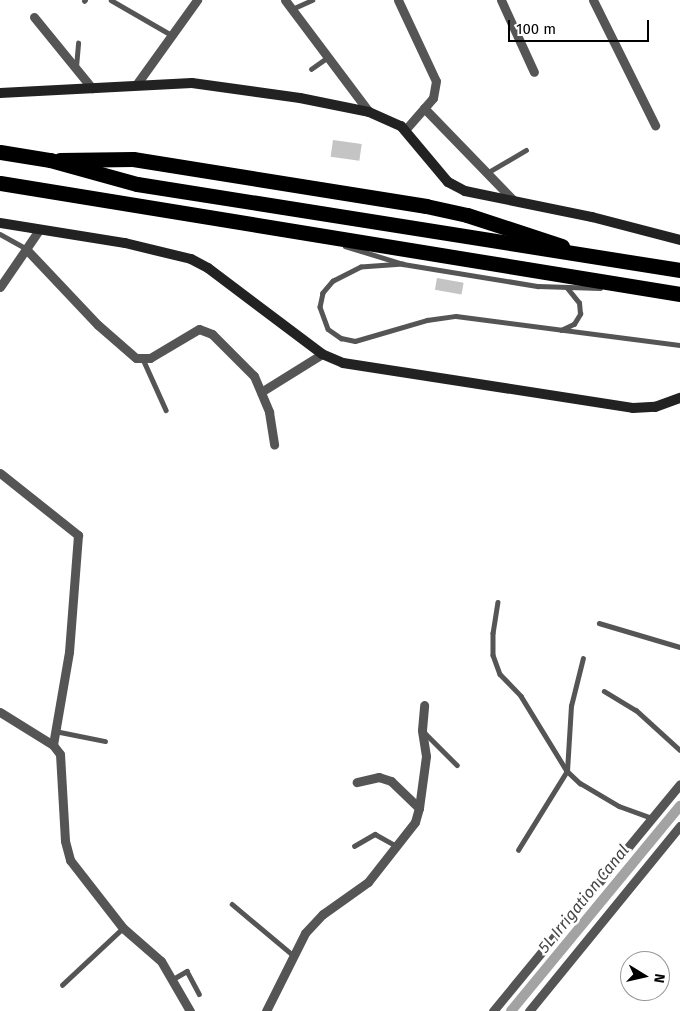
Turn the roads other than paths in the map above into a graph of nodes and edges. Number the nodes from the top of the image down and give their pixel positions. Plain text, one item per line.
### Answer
1 (110, 0) edge
2 (198, 0) edge
3 (285, 0) edge
4 (312, 0) edge
5 (398, 0) edge
6 (501, 0) edge
7 (593, 0) edge
8 (292, 10) junction
9 (34, 17) dead end
10 (170, 34) junction
11 (78, 42) dead end
12 (328, 57) junction
13 (311, 68) dead end
14 (76, 69) junction
15 (534, 72) dead end
16 (136, 85) junction
17 (92, 88) junction
18 (0, 93) edge
19 (424, 108) junction
20 (369, 112) junction
21 (655, 124) dead end
22 (405, 130) junction
23 (526, 150) dead end
24 (0, 152) edge
25 (50, 160) junction
26 (487, 173) junction
27 (0, 183) edge
28 (514, 201) junction
29 (0, 224) edge
30 (39, 230) junction
31 (310, 233) junction
32 (0, 234) edge
33 (680, 240) edge
34 (27, 250) junction
35 (585, 253) junction
36 (403, 264) junction
37 (680, 270) edge
38 (0, 287) edge
39 (639, 287) junction
40 (566, 288) junction
41 (680, 294) edge
42 (560, 330) junction
43 (680, 345) edge
44 (322, 354) junction
45 (143, 358) junction
46 (261, 392) junction
47 (680, 398) edge
48 (166, 410) dead end
49 (274, 445) dead end
50 (0, 473) edge
51 (498, 602) dead end
52 (599, 622) dead end
53 (680, 647) edge
54 (583, 658) dead end
55 (604, 691) dead end
56 (424, 705) dead end
57 (0, 712) edge
58 (422, 730) junction
59 (55, 731) junction
60 (105, 742) dead end
61 (53, 745) junction
62 (680, 750) edge
63 (457, 765) dead end
64 (567, 770) junction
65 (357, 782) dead end
66 (680, 784) edge
67 (419, 808) junction
68 (652, 818) junction
69 (680, 826) edge
70 (354, 846) dead end
71 (398, 847) junction
72 (518, 850) dead end
73 (232, 904) dead end
74 (123, 928) junction
75 (293, 955) junction
76 (173, 978) junction
77 (62, 985) dead end
78 (200, 994) dead end
79 (190, 1011) edge
80 (266, 1011) edge
81 (492, 1011) edge
82 (529, 1011) edge

1 - 10 lane
2 - 10 street
3 - 8 street
4 - 8 lane
5 - 19 street
6 - 15 street
7 - 21 street
8 - 12 street
9 - 14 street
10 - 16 street
11 - 14 lane
12 - 13 lane
12 - 20 street
14 - 17 street
16 - 17 main road
16 - 20 main road
17 - 18 main road
19 - 22 street
19 - 26 street
20 - 22 main road
22 - 28 main road
23 - 26 lane
24 - 25 highway
25 - 35 highway
25 - 35 highway
26 - 28 street
27 - 31 highway
28 - 33 main road
29 - 30 main road
30 - 34 street
30 - 44 main road
31 - 36 lane
31 - 39 highway
32 - 34 lane
34 - 38 street
34 - 45 street
35 - 37 highway
36 - 40 lane
36 - 42 lane
39 - 40 lane
39 - 41 highway
40 - 42 lane
42 - 43 lane
44 - 46 street
44 - 47 main road
45 - 46 street
45 - 48 lane
46 - 49 street
50 - 59 street
51 - 64 lane
52 - 53 lane
54 - 64 lane
55 - 62 lane
56 - 58 street
57 - 61 street
58 - 63 lane
58 - 67 street
59 - 60 lane
59 - 61 street
61 - 74 street
64 - 68 lane
64 - 72 lane
65 - 67 street
66 - 68 street
67 - 71 street
68 - 81 street
69 - 82 street
70 - 71 lane
71 - 75 street
73 - 75 lane
74 - 76 street
74 - 77 lane
75 - 80 street
76 - 78 lane
76 - 79 street

